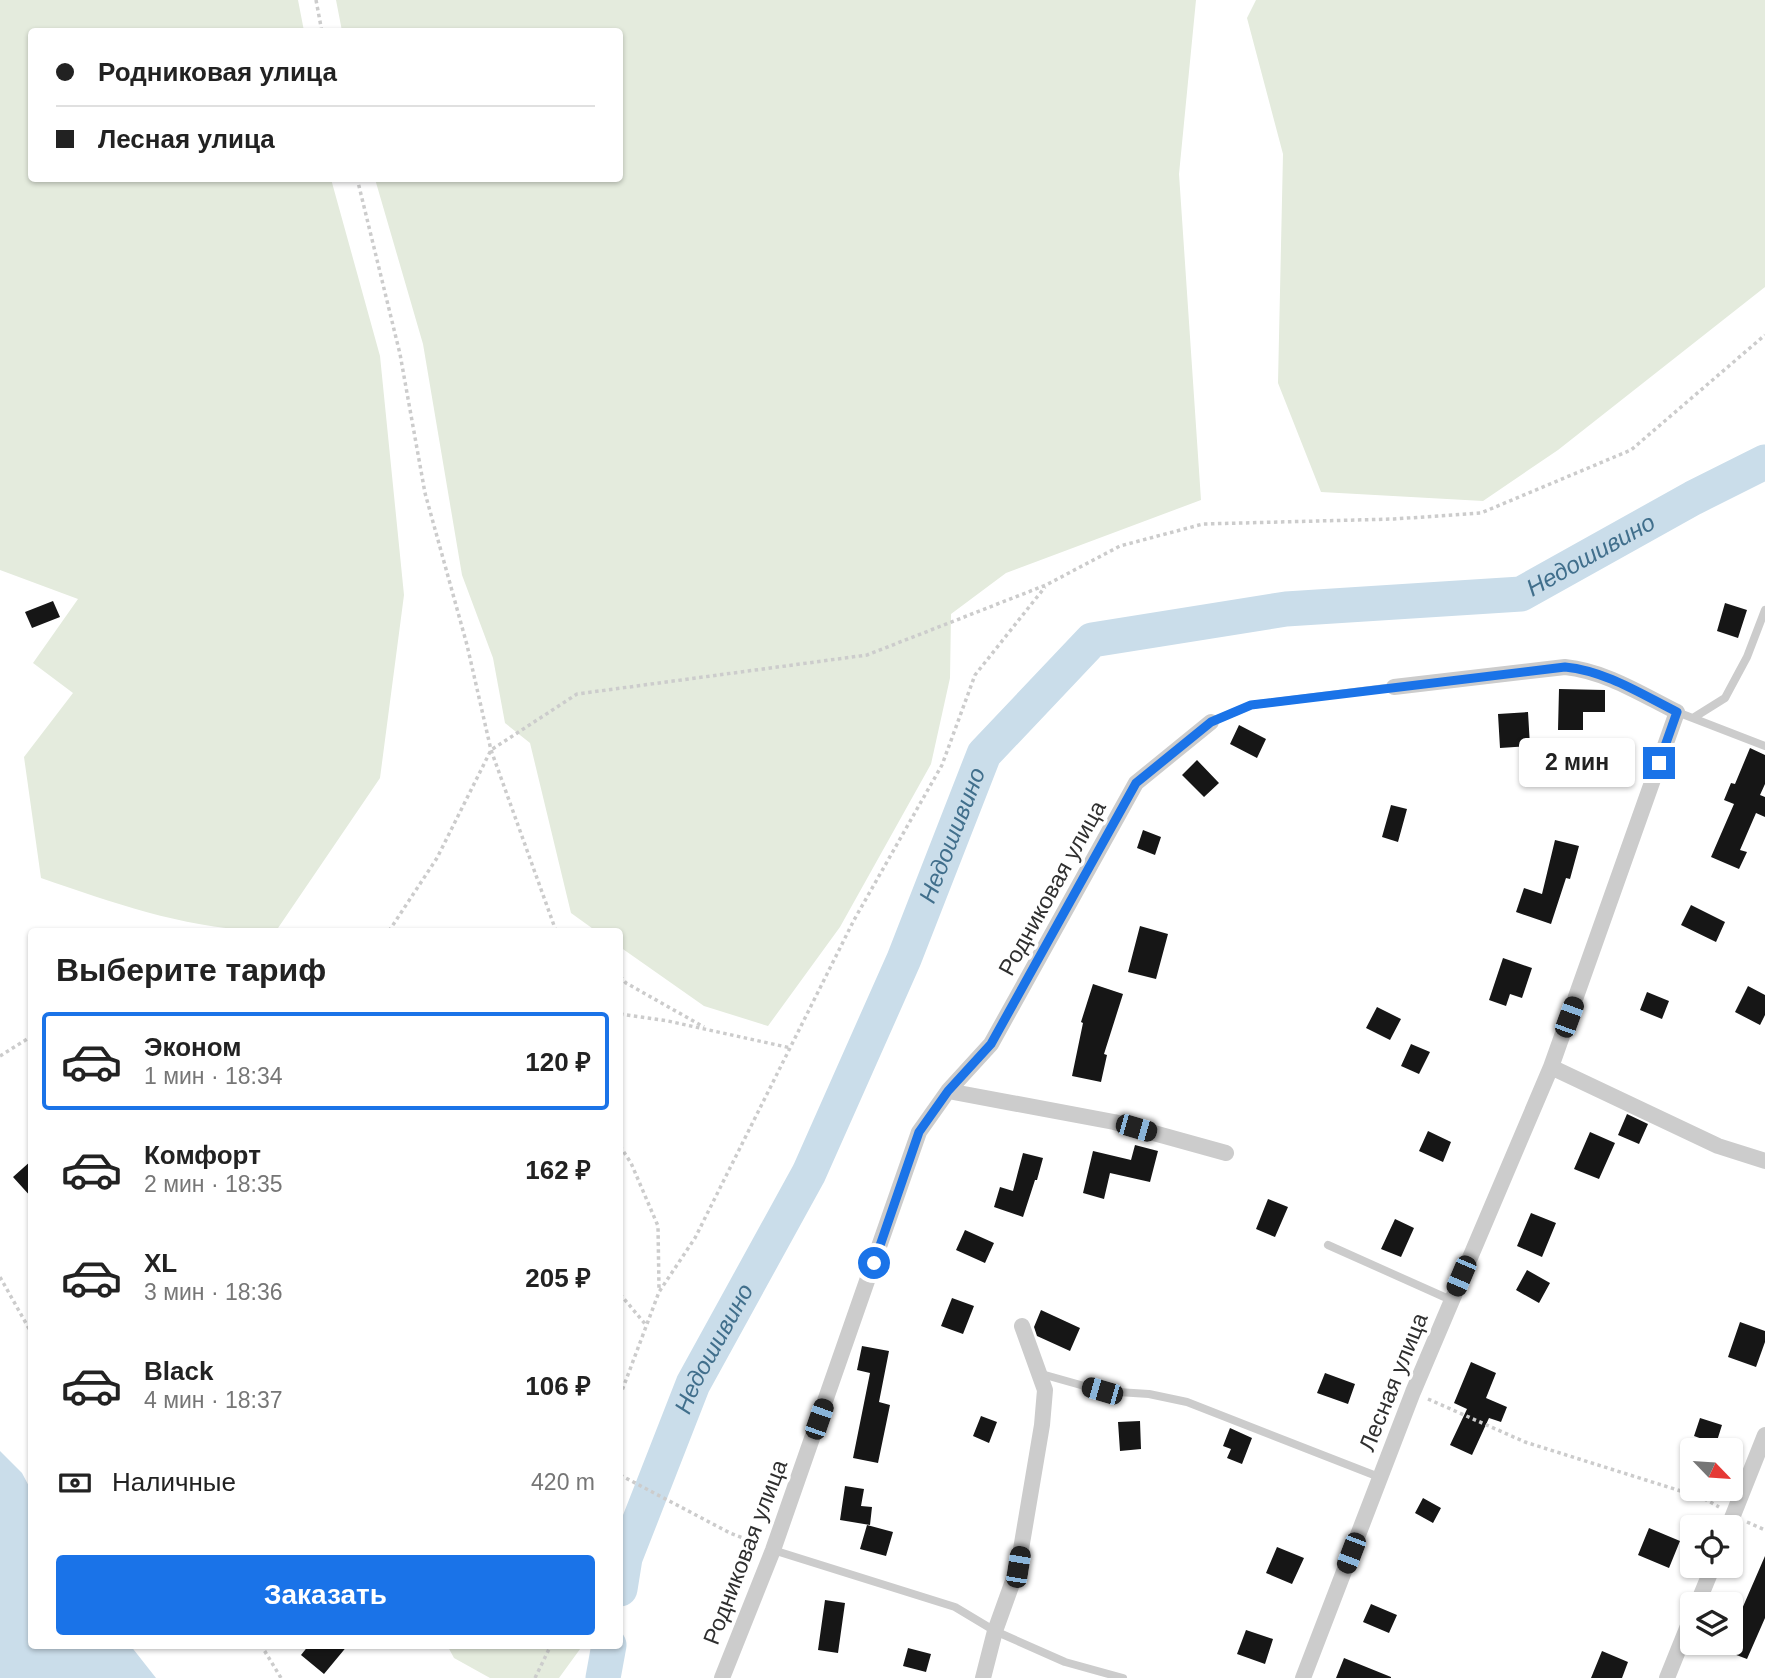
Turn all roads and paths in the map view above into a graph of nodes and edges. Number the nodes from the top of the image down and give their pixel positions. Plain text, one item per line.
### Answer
1 (316, 0) edge
2 (322, 28) edge
3 (358, 182) edge
4 (1765, 335) edge
5 (1046, 585) junction
6 (1765, 610) edge
7 (1394, 687) joint
8 (1677, 712) junction
9 (1693, 718) junction
10 (1211, 722) joint
11 (1765, 746) edge
12 (491, 750) junction
13 (391, 928) edge
14 (555, 928) edge
15 (623, 980) edge
16 (623, 1015) edge
17 (709, 1030) junction
18 (28, 1038) edge
19 (791, 1048) junction
20 (0, 1056) edge
21 (1551, 1067) junction
22 (948, 1091) junction
23 (623, 1151) edge
24 (1226, 1153) dead end
25 (1765, 1161) edge
26 (1328, 1245) dead end
27 (0, 1277) edge
28 (659, 1292) junction
29 (623, 1298) edge
30 (1451, 1300) junction
31 (646, 1325) junction
32 (1021, 1326) dead end
33 (28, 1327) edge
34 (1038, 1373) junction
35 (623, 1388) edge
36 (1413, 1392) junction
37 (1765, 1435) edge
38 (623, 1477) edge
39 (1379, 1477) junction
40 (1723, 1515) edge
41 (1734, 1515) edge
42 (1743, 1525) edge
43 (1765, 1530) edge
44 (773, 1550) junction
45 (995, 1631) junction
46 (1680, 1646) edge
47 (263, 1649) edge
48 (549, 1649) edge
49 (281, 1678) edge
50 (535, 1678) edge
51 (722, 1678) edge
52 (983, 1678) edge
53 (1123, 1678) edge
54 (1303, 1678) edge
55 (1667, 1678) edge

1 - 2 path
3 - 12 path
4 - 5 path
5 - 12 path
5 - 19 path
6 - 9 lane
7 - 8 street
7 - 10 lane
8 - 9 lane
8 - 21 street, Лесная улица
9 - 11 lane
10 - 22 street, Родниковая улица
12 - 13 path
12 - 14 path
15 - 17 path
16 - 17 path
17 - 19 path
18 - 20 path
19 - 28 path
21 - 25 street
21 - 30 street, Лесная улица
22 - 24 street
22 - 44 street, Родниковая улица
23 - 28 path
26 - 30 lane
27 - 33 path
28 - 31 path
29 - 31 path
30 - 36 street, Лесная улица
31 - 35 path
32 - 34 street
34 - 39 lane
34 - 45 street
36 - 39 street, Лесная улица
36 - 40 path
37 - 41 street
38 - 44 path
39 - 54 street, Лесная улица
42 - 43 path
44 - 45 lane
44 - 51 street, Родниковая улица
45 - 52 street
45 - 53 lane
46 - 55 street
47 - 49 path
48 - 50 path

